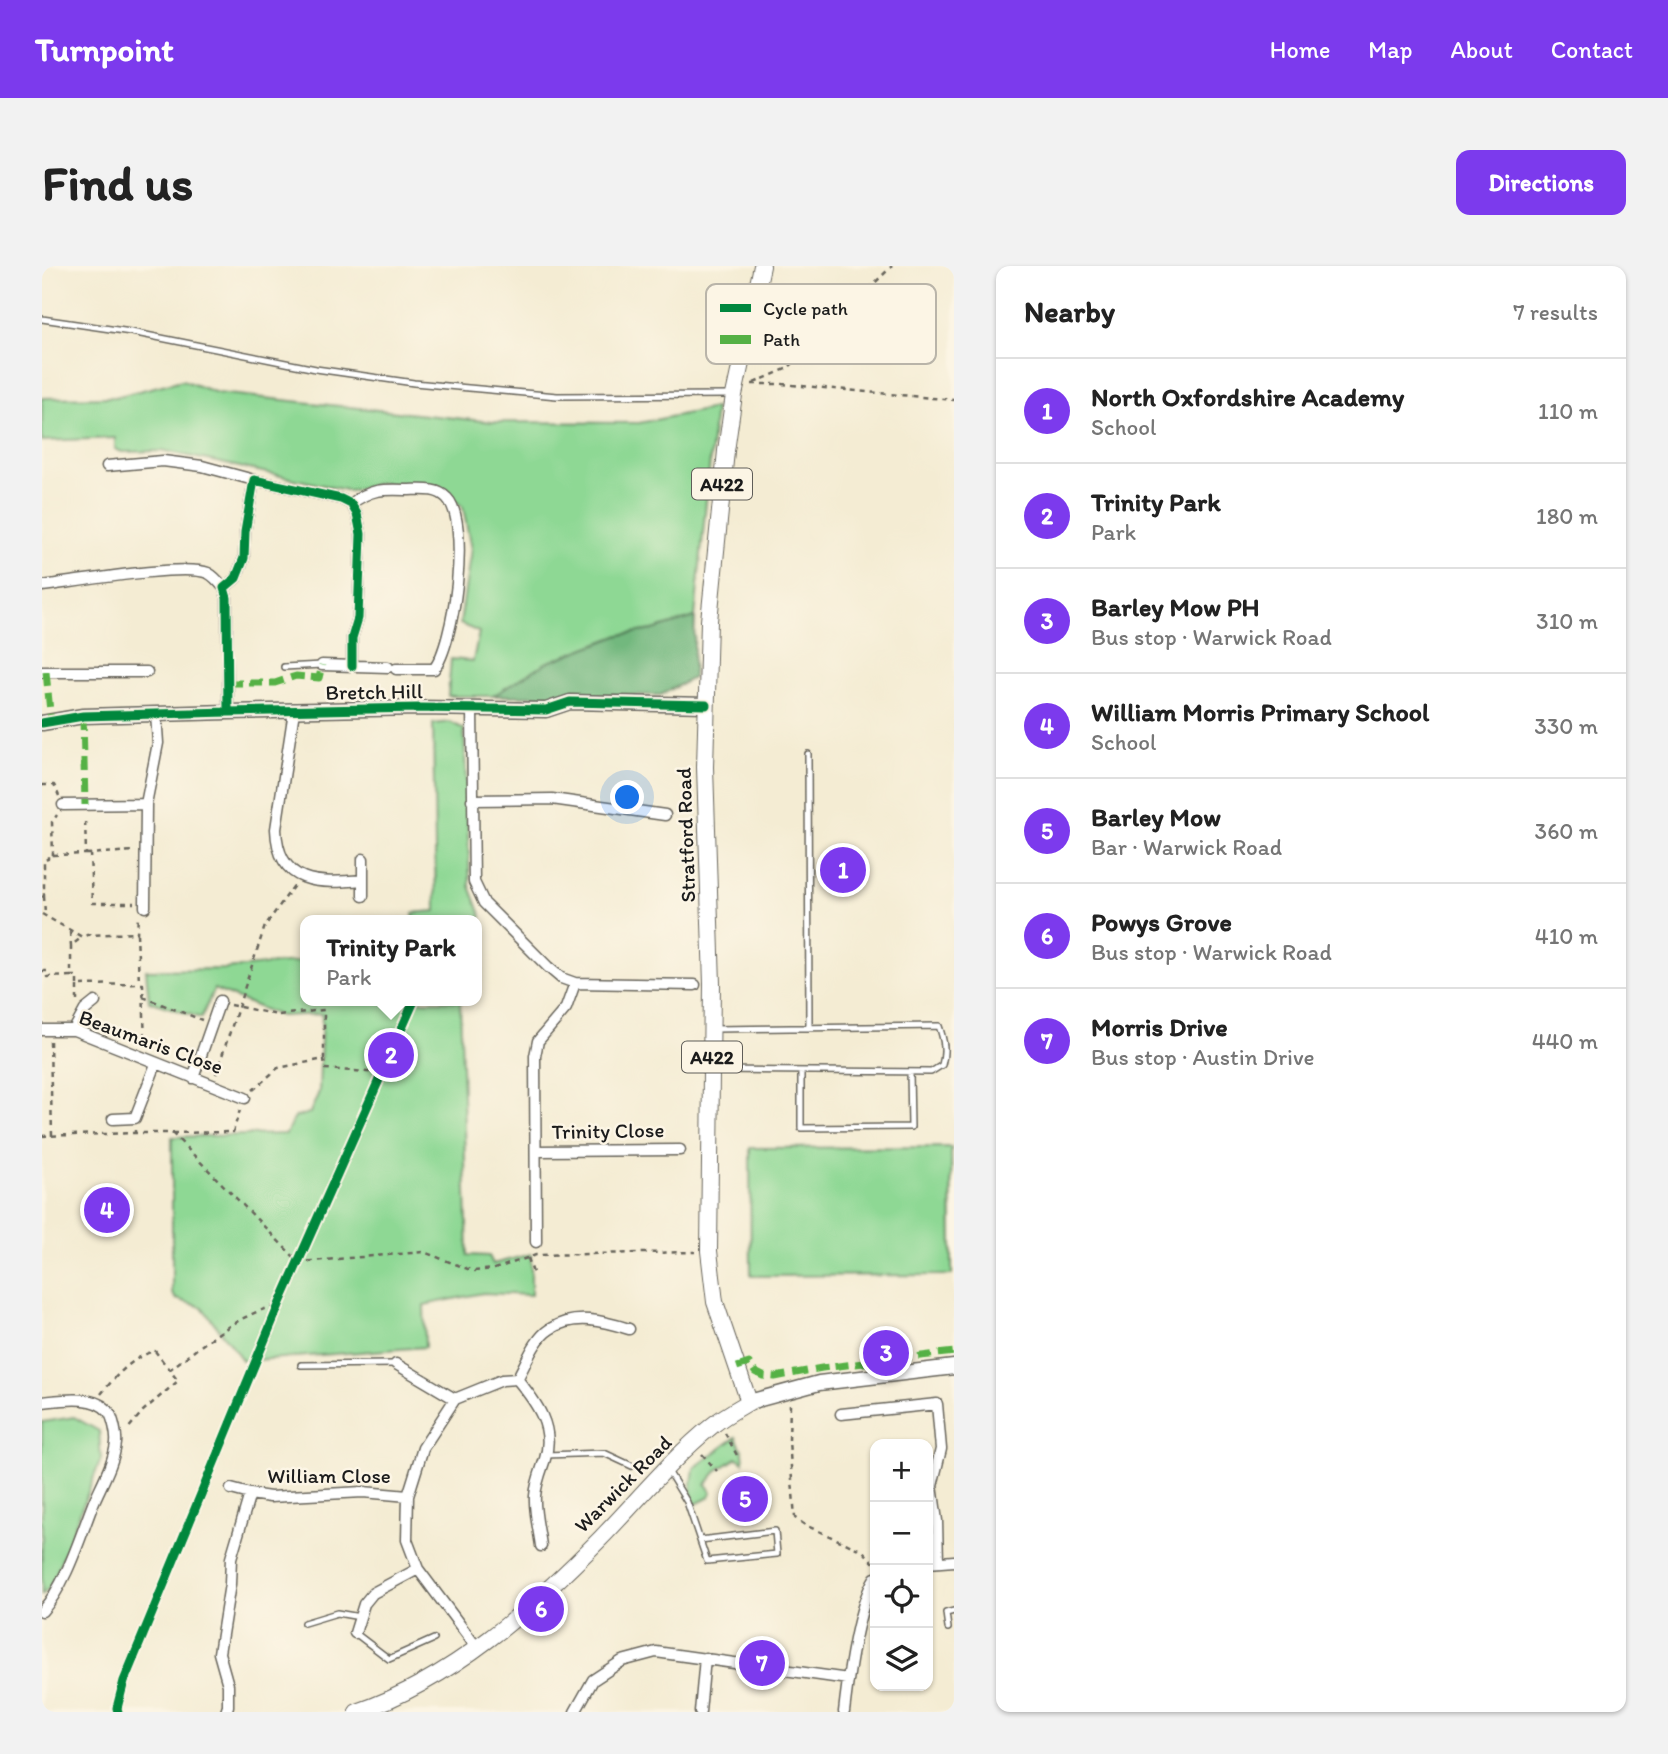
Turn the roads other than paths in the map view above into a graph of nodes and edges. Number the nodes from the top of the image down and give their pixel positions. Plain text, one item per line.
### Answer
1 (762, 266) edge
2 (759, 284) edge
3 (42, 319) edge
4 (745, 364) edge
5 (741, 388) junction
6 (107, 466) dead end
7 (254, 480) junction
8 (351, 504) junction
9 (42, 586) edge
10 (224, 588) junction
11 (321, 665) joint
12 (352, 666) junction
13 (284, 667) dead end
14 (42, 672) edge
15 (147, 672) dead end
16 (706, 705) junction
17 (472, 709) junction
18 (294, 711) junction
19 (229, 712) junction
20 (156, 714) junction
21 (42, 723) edge
22 (808, 754) dead end
23 (472, 800) junction
24 (146, 804) junction
25 (62, 805) road end
26 (665, 816) dead end
27 (363, 859) dead end
28 (363, 880) junction
29 (363, 896) dead end
30 (145, 907) road end
31 (575, 983) junction
32 (695, 985) dead end
33 (220, 1001) road end
34 (95, 1002) dead end
35 (809, 1028) junction
36 (46, 1030) edge
37 (74, 1030) junction
38 (712, 1030) junction
39 (151, 1062) junction
40 (712, 1070) junction
41 (801, 1071) junction
42 (910, 1072) junction
43 (193, 1078) junction
44 (245, 1098) road end
45 (113, 1119) dead end
46 (680, 1150) dead end
47 (536, 1151) junction
48 (536, 1242) dead end
49 (629, 1329) dead end
50 (396, 1364) joint
51 (301, 1365) dead end
52 (954, 1367) edge
53 (517, 1379) junction
54 (455, 1399) junction
55 (42, 1402) edge
56 (749, 1402) junction
57 (950, 1402) dead end
58 (937, 1404) junction
59 (841, 1414) dead end
60 (546, 1455) junction
61 (632, 1466) dead end
62 (666, 1469) junction
63 (231, 1489) dead end
64 (250, 1494) junction
65 (408, 1496) junction
66 (700, 1540) junction
67 (541, 1546) dead end
68 (954, 1561) edge
69 (933, 1563) edge
70 (418, 1569) junction
71 (870, 1587) edge
72 (42, 1611) edge
73 (954, 1611) edge
74 (360, 1617) junction
75 (304, 1623) dead end
76 (948, 1628) dead end
77 (355, 1633) joint
78 (434, 1639) dead end
79 (477, 1648) junction
80 (219, 1653) junction
81 (206, 1655) dead end
82 (705, 1658) junction
83 (848, 1679) junction
84 (226, 1712) edge
85 (357, 1712) edge
86 (575, 1712) edge
87 (700, 1712) edge
88 (844, 1712) edge

1 - 2 main road, Stratford Road / A422
3 - 5 lane
4 - 5 main road, Stratford Road / A422
5 - 16 main road, Stratford Road / A422
6 - 7 street
7 - 8 street
7 - 10 street
8 - 12 street
8 - 12 street
9 - 10 street
10 - 19 street
11 - 12 street
11 - 13 lane
14 - 15 street
16 - 17 street, Bretch Hill
16 - 38 main road, Stratford Road / A422
17 - 18 street, Bretch Hill
17 - 23 street
18 - 19 street, Bretch Hill
18 - 28 street
19 - 20 street, Bretch Hill
20 - 21 street, Bretch Hill
20 - 24 street
22 - 35 lane
23 - 26 street
23 - 31 street
24 - 25 street
24 - 30 street
27 - 28 street
28 - 29 street
31 - 32 street
31 - 47 street, Trinity Close
33 - 43 street
34 - 37 street
35 - 38 lane
35 - 42 lane
36 - 37 street, Beaumaris Close
37 - 39 street, Beaumaris Close
38 - 40 main road, Stratford Road / A422
39 - 43 street, Beaumaris Close
39 - 45 street
40 - 41 lane
40 - 56 main road, Stratford Road / A422
41 - 42 lane
41 - 42 lane
43 - 44 street, Beaumaris Close
46 - 47 street, Trinity Close
47 - 48 street, Trinity Close
49 - 53 street
50 - 51 lane
50 - 54 street
52 - 56 street, Warwick Road
53 - 54 street
53 - 60 street
54 - 65 street
55 - 72 street
56 - 62 main road, Warwick Road
57 - 58 street
58 - 59 street
58 - 69 street
60 - 61 lane
60 - 67 street
62 - 66 lane
62 - 79 main road, Warwick Road
63 - 64 street, William Close
64 - 65 street, William Close
64 - 80 street, William Close
65 - 70 street
66 - 66 lane
68 - 69 street
70 - 74 street
70 - 79 street
71 - 83 street
73 - 76 lane
74 - 75 lane
74 - 77 street
77 - 78 lane
79 - 85 main road, Warwick Road
80 - 81 street
80 - 84 street, William Close
82 - 83 street
82 - 86 street
82 - 87 street
83 - 88 street

